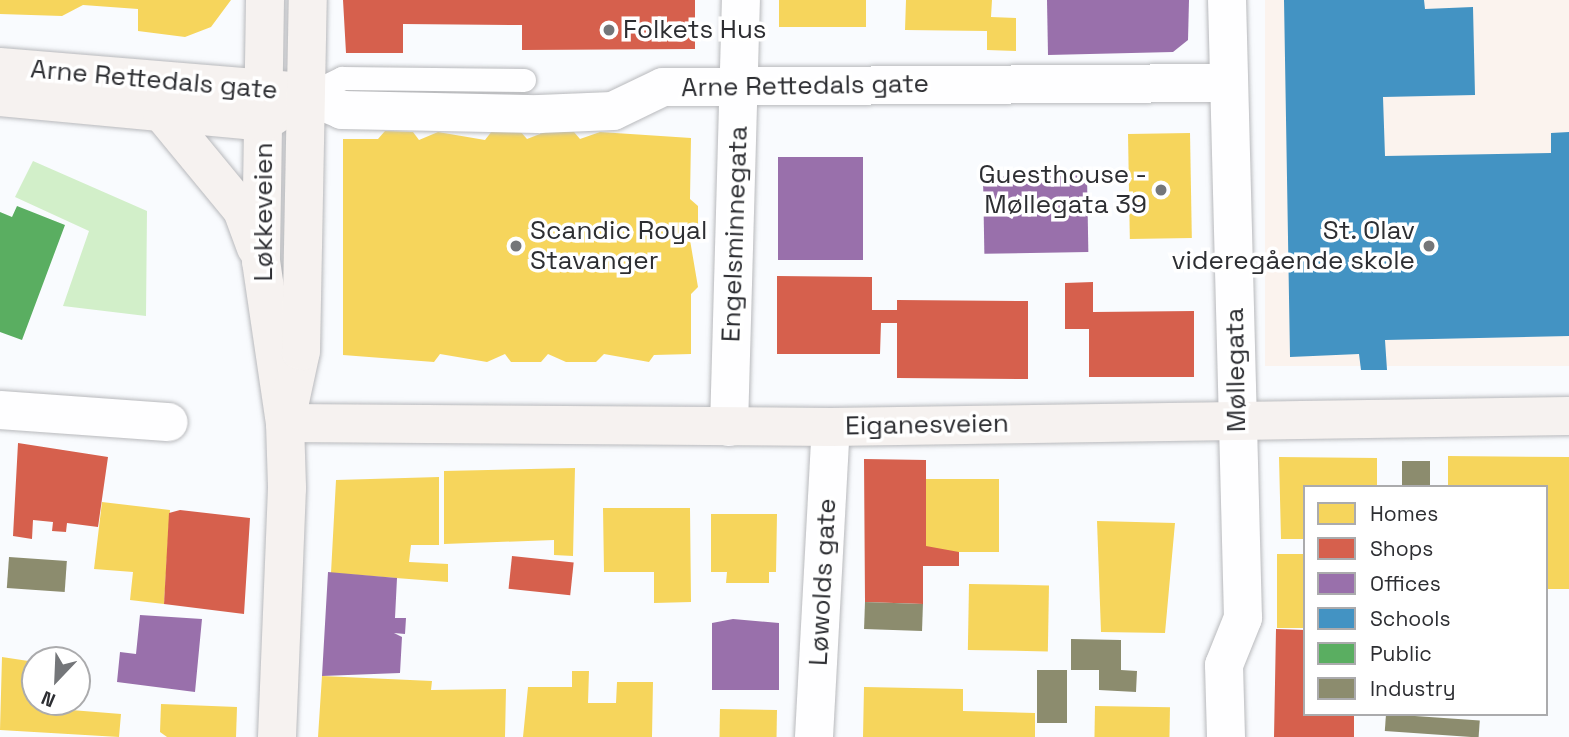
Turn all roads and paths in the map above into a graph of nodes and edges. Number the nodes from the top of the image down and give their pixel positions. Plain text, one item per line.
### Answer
1 (265, 0) edge
2 (308, 0) edge
3 (741, 0) edge
4 (1227, 0) edge
5 (0, 67) edge
6 (1227, 83) junction
7 (740, 86) junction
8 (307, 95) junction
9 (0, 97) edge
10 (265, 104) junction
11 (163, 113) junction
12 (261, 261) junction
13 (0, 410) edge
14 (1569, 416) edge
15 (1237, 419) junction
16 (169, 422) dead end
17 (285, 423) junction
18 (729, 427) junction
19 (831, 427) junction
20 (277, 737) edge
21 (814, 737) edge
22 (1226, 737) edge

1 - 10 street, Løkkeveien
2 - 8 street, Løkkeveien
3 - 7 street, Engelsminnegata
4 - 6 street, Møllegata
5 - 10 street, Arne Rettedals gate
6 - 7 street, Arne Rettedals gate
6 - 15 street, Møllegata
7 - 8 street, Arne Rettedals gate
7 - 18 street, Engelsminnegata
8 - 10 street, Arne Rettedals gate
8 - 17 street, Løkkeveien
9 - 11 street, Arne Rettedals gate
10 - 11 street, Arne Rettedals gate
10 - 12 street, Løkkeveien
11 - 12 street, Arne Rettedals gate
12 - 17 street, Løkkeveien
13 - 16 street
14 - 15 street, Eiganesveien
15 - 19 street, Eiganesveien
15 - 22 street, Møllegata
17 - 18 street, Eiganesveien
17 - 20 street, Løkkeveien
18 - 19 street, Eiganesveien
19 - 21 street, Løwolds gate

